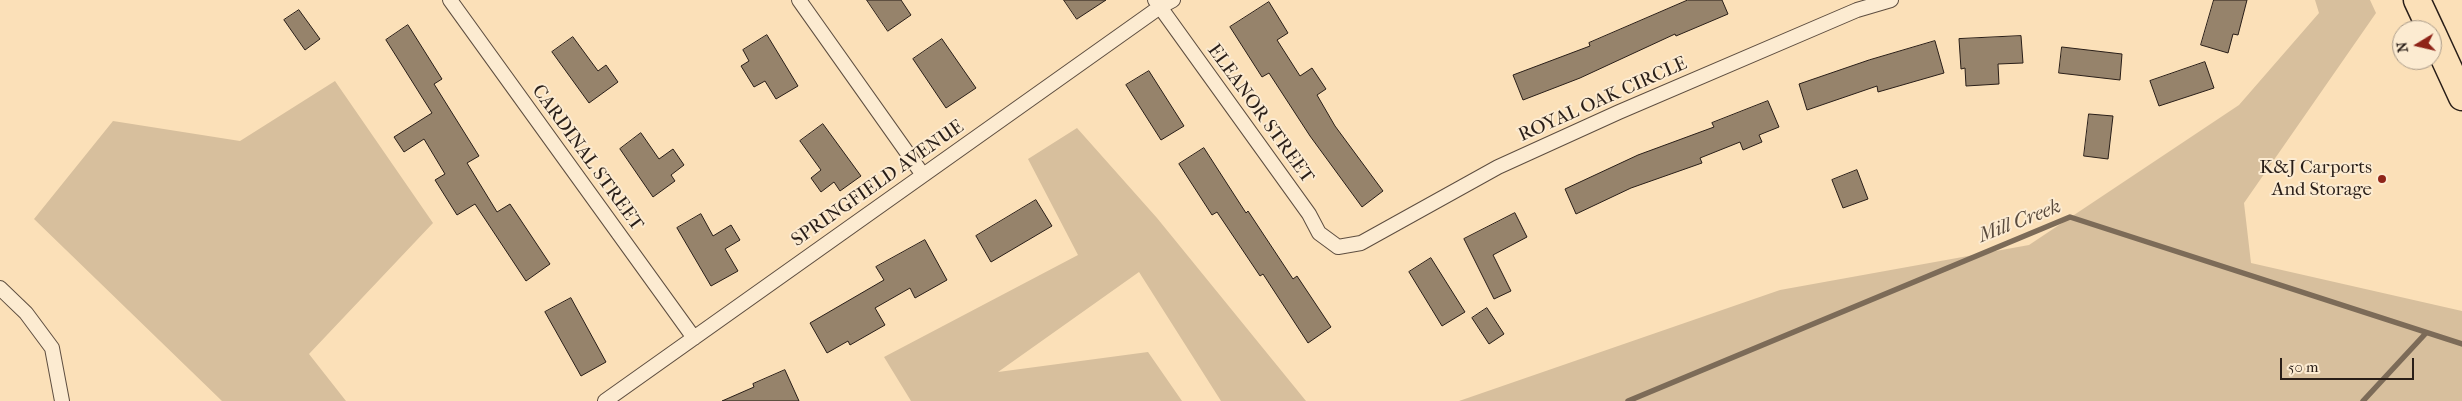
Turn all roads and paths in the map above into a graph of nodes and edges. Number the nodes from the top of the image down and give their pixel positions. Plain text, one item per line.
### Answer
1 (450, 0) edge
2 (799, 0) edge
3 (1173, 0) edge
4 (1891, 0) edge
5 (2417, 0) edge
6 (1157, 3) edge
7 (1855, 5) edge
8 (2426, 20) edge
9 (2442, 54) edge
10 (2462, 97) edge
11 (923, 175) junction
12 (1338, 247) joint
13 (0, 288) edge
14 (694, 338) junction
15 (62, 401) edge
16 (605, 401) edge

1 - 14 street, CARDINAL STREET
2 - 11 street
3 - 6 street, SPRINGFIELD AVENUE
4 - 7 street, ROYAL OAK CIRCLE
5 - 8 highway
6 - 11 street, SPRINGFIELD AVENUE
6 - 12 street, ELEANOR STREET
7 - 12 street, ROYAL OAK CIRCLE
9 - 10 highway
11 - 14 street, SPRINGFIELD AVENUE
13 - 15 street
14 - 16 street, SPRINGFIELD AVENUE

